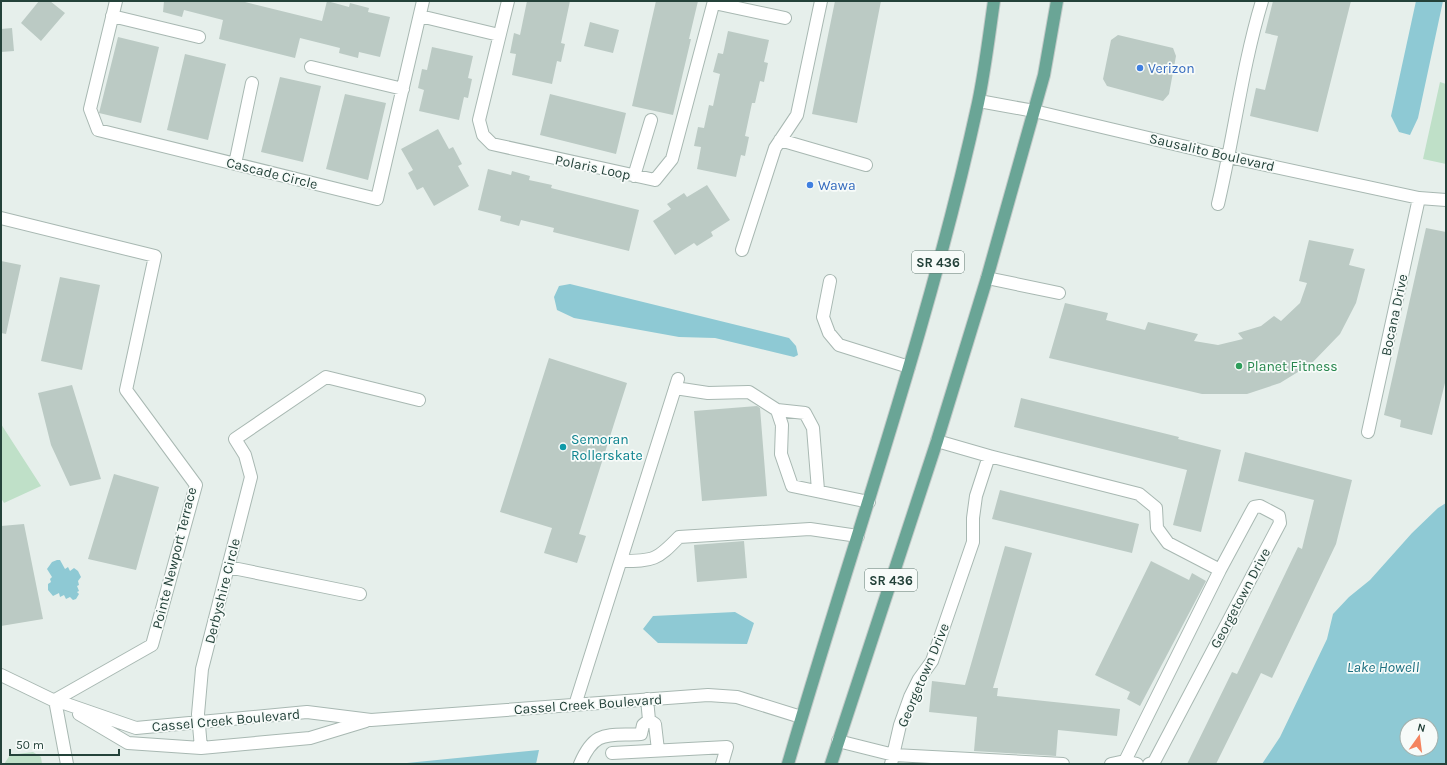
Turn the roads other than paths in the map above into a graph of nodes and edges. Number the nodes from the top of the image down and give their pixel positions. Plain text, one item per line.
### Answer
1 (116, 1) edge
2 (423, 1) edge
3 (508, 1) edge
4 (821, 1) edge
5 (994, 1) edge
6 (1057, 1) edge
7 (1262, 1) edge
8 (714, 2) edge
9 (112, 16) junction
10 (420, 16) junction
11 (785, 18) dead end
12 (499, 35) junction
13 (199, 37) dead end
14 (311, 67) dead end
15 (252, 83) dead end
16 (403, 89) junction
17 (979, 101) junction
18 (1034, 111) junction
19 (651, 120) dead end
20 (780, 140) junction
21 (1230, 157) junction
22 (235, 164) junction
23 (866, 165) dead end
24 (634, 176) junction
25 (1419, 198) junction
26 (1446, 200) edge
27 (1218, 204) dead end
28 (1, 218) edge
29 (742, 250) dead end
30 (987, 278) junction
31 (830, 280) dead end
32 (1059, 293) dead end
33 (909, 367) junction
34 (419, 400) dead end
35 (777, 410) junction
36 (1368, 432) dead end
37 (937, 441) junction
38 (989, 456) junction
39 (818, 490) junction
40 (869, 502) junction
41 (858, 536) junction
42 (621, 561) junction
43 (228, 567) junction
44 (1220, 570) junction
45 (360, 594) dead end
46 (1, 675) edge
47 (647, 699) junction
48 (55, 700) junction
49 (575, 705) junction
50 (801, 717) junction
51 (371, 720) junction
52 (649, 720) junction
53 (199, 723) junction
54 (838, 741) junction
55 (201, 748) junction
56 (587, 749) junction
57 (658, 750) junction
58 (612, 753) dead end
59 (893, 760) edge
60 (1125, 761) junction
61 (67, 764) edge
62 (580, 764) edge
63 (589, 764) edge
64 (722, 764) edge
65 (788, 764) edge
66 (831, 764) edge
67 (1063, 764) edge
68 (1111, 764) edge
69 (1137, 764) edge
70 (1149, 764) edge

1 - 9 street, Cascade Circle
2 - 10 street, Cascade Circle
3 - 12 street, Polaris Loop
4 - 20 street
5 - 17 main road, SR 436
6 - 18 main road, SR 436
7 - 21 street
8 - 11 street
8 - 24 street, Polaris Loop
9 - 13 street
9 - 22 street, Cascade Circle
10 - 12 street
10 - 16 street, Cascade Circle
12 - 24 street, Polaris Loop
14 - 16 street
15 - 22 street
16 - 22 street, Cascade Circle
17 - 18 street, Sausalito Boulevard
17 - 33 main road, SR 436
18 - 21 street, Sausalito Boulevard
18 - 30 main road, SR 436
19 - 24 street
20 - 23 street
20 - 29 street
21 - 25 street, Sausalito Boulevard
21 - 27 street
25 - 26 street, Sausalito Boulevard
25 - 36 street, Bocana Drive
28 - 48 street, Pointe Newport Terrace
30 - 32 street
30 - 37 main road, SR 436
31 - 33 street
33 - 40 main road, SR 436
34 - 43 street, Derbyshire Circle
35 - 39 street
35 - 39 street
35 - 42 street
37 - 38 street
37 - 54 main road, SR 436
38 - 44 street
38 - 59 street, Georgetown Drive
39 - 40 street
40 - 41 main road, SR 436
41 - 42 street
41 - 50 main road, SR 436
42 - 49 street
43 - 45 street
43 - 53 street, Derbyshire Circle
44 - 60 street, Georgetown Drive
44 - 70 street, Georgetown Drive
46 - 48 street
47 - 49 street, Cassel Creek Boulevard
47 - 50 street, Cassel Creek Boulevard
47 - 52 street
48 - 53 street, Cassel Creek Boulevard
48 - 55 street, Cassel Creek Boulevard
48 - 61 street
49 - 51 street, Cassel Creek Boulevard
50 - 65 main road, SR 436
51 - 53 street, Cassel Creek Boulevard
51 - 55 street, Cassel Creek Boulevard
52 - 56 street
52 - 57 street
53 - 55 street, Derbyshire Circle
54 - 59 street
54 - 66 main road, SR 436
56 - 62 street
56 - 63 street
57 - 58 street
57 - 64 street
59 - 67 street
60 - 68 street
60 - 69 street

